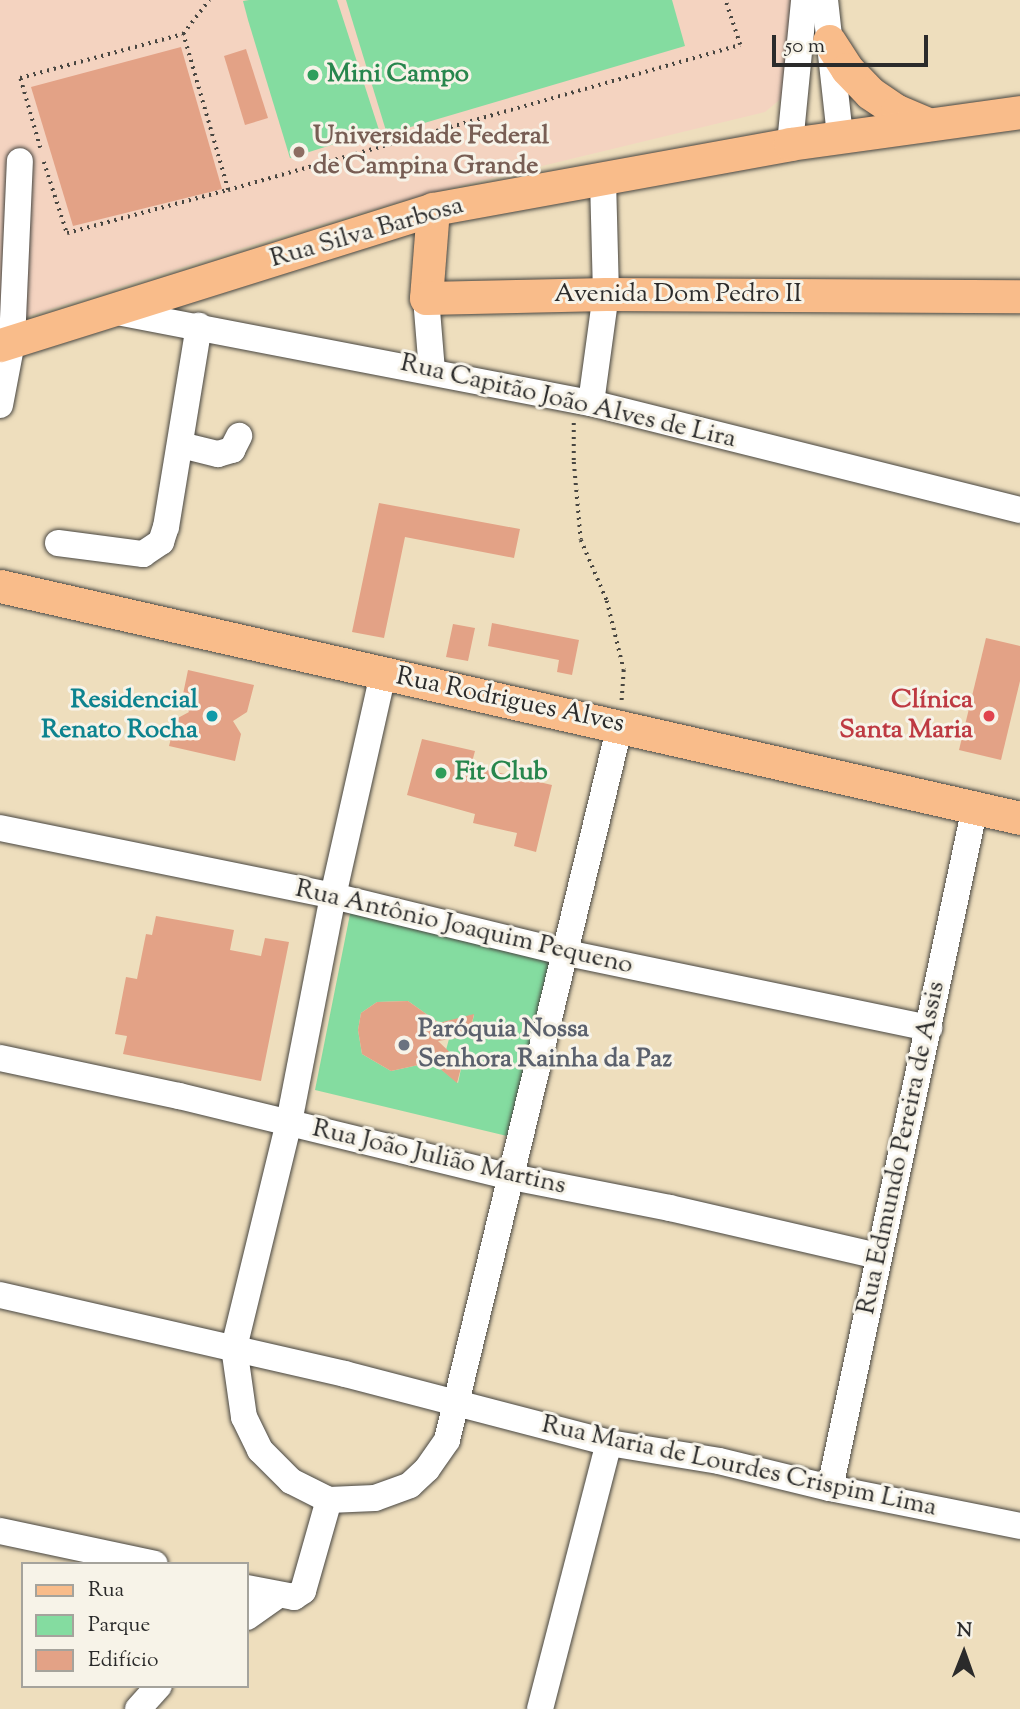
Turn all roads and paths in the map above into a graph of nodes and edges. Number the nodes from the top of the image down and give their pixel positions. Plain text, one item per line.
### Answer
1 (209, 0) edge
2 (725, 0) edge
3 (804, 0) edge
4 (825, 0) edge
5 (183, 34) junction
6 (829, 41) junction
7 (1020, 112) edge
8 (928, 124) junction
9 (840, 136) junction
10 (790, 144) junction
11 (35, 157) junction
12 (603, 178) junction
13 (228, 190) junction
14 (433, 209) junction
15 (606, 294) junction
16 (1020, 296) edge
17 (426, 298) junction
18 (112, 311) junction
19 (200, 326) junction
20 (6, 344) edge
21 (432, 370) junction
22 (591, 403) junction
23 (0, 405) edge
24 (239, 436) dead end
25 (181, 445) junction
26 (1020, 510) edge
27 (58, 543) dead end
28 (0, 586) edge
29 (383, 674) junction
30 (620, 725) junction
31 (975, 807) junction
32 (1020, 818) edge
33 (0, 828) edge
34 (333, 896) junction
35 (567, 953) junction
36 (929, 1028) junction
37 (0, 1058) edge
38 (289, 1122) junction
39 (512, 1177) junction
40 (878, 1256) junction
41 (0, 1295) edge
42 (234, 1347) junction
43 (458, 1404) junction
44 (609, 1443) junction
45 (830, 1488) junction
46 (329, 1500) junction
47 (1020, 1527) edge
48 (0, 1531) edge
49 (146, 1562) edge
50 (259, 1591) edge
51 (248, 1615) edge
52 (157, 1688) edge
53 (138, 1709) edge
54 (540, 1709) edge

1 - 5 path
2 - 13 path
3 - 10 street
4 - 6 street
5 - 11 path
5 - 13 path
6 - 8 main road
6 - 9 street
7 - 8 main road, Rua Silva Barbosa
8 - 9 main road, Rua Silva Barbosa
9 - 10 main road, Rua Silva Barbosa
10 - 12 main road, Rua Silva Barbosa
11 - 13 path
11 - 20 street
12 - 14 main road, Rua Silva Barbosa
12 - 15 street
14 - 17 main road
14 - 18 main road, Rua Silva Barbosa
15 - 16 main road, Avenida Dom Pedro II
15 - 17 main road, Avenida Dom Pedro II
15 - 22 street
17 - 21 street
18 - 19 street, Rua Capitão João Alves de Lira
18 - 20 main road, Rua Silva Barbosa
19 - 21 street, Rua Capitão João Alves de Lira
19 - 25 street
20 - 23 street
21 - 22 street, Rua Capitão João Alves de Lira
22 - 26 street, Rua Capitão João Alves de Lira
22 - 30 path
24 - 25 street
25 - 27 street
28 - 29 main road, Rua Rodrigues Alves
29 - 30 main road, Rua Rodrigues Alves
29 - 34 street
30 - 31 main road, Rua Rodrigues Alves
30 - 35 street
31 - 32 main road, Rua Rodrigues Alves
31 - 36 street, Rua Edmundo Pereira de Assis
33 - 34 street, Rua Antônio Joaquim Pequeno
34 - 35 street, Rua Antônio Joaquim Pequeno
34 - 38 street
35 - 36 street, Rua Antônio Joaquim Pequeno
35 - 39 street
36 - 40 street, Rua Edmundo Pereira de Assis
37 - 38 street, Rua João Julião Martins
38 - 39 street, Rua João Julião Martins
38 - 42 street
39 - 40 street, Rua João Julião Martins
39 - 43 street
40 - 45 street, Rua Edmundo Pereira de Assis
41 - 42 street, Rua Maria de Lourdes Crispim Lima
42 - 43 street, Rua Maria de Lourdes Crispim Lima
42 - 46 street
43 - 44 street, Rua Maria de Lourdes Crispim Lima
43 - 46 street
44 - 45 street, Rua Maria de Lourdes Crispim Lima
44 - 54 street
45 - 47 street, Rua Maria de Lourdes Crispim Lima
46 - 50 street
48 - 49 street
50 - 51 street
52 - 53 street

